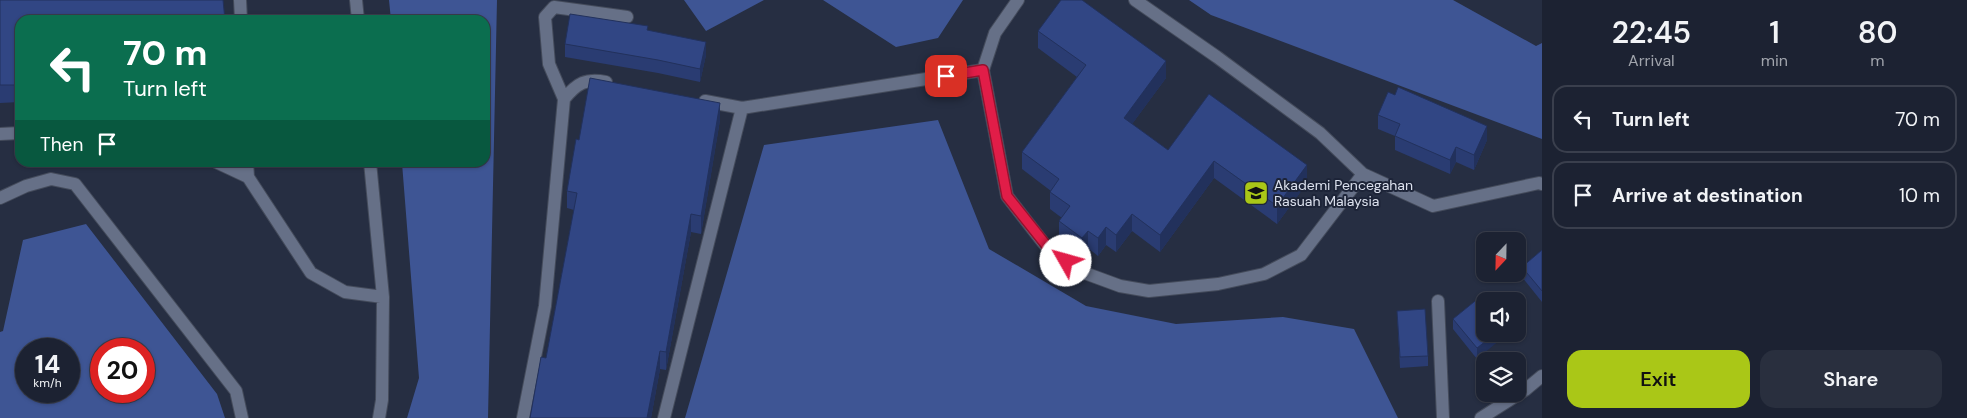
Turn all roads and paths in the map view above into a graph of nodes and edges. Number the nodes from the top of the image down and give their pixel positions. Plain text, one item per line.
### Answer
1 (240, 0) edge
2 (356, 0) edge
3 (1018, 0) edge
4 (1135, 0) edge
5 (240, 15) edge
6 (358, 15) edge
7 (627, 16) dead end
8 (983, 70) junction
9 (621, 85) edge
10 (564, 98) junction
11 (695, 99) edge
12 (742, 108) junction
13 (15, 133) edge
14 (0, 134) edge
15 (227, 167) edge
16 (247, 167) edge
17 (370, 167) edge
18 (1363, 174) junction
19 (248, 177) junction
20 (1542, 184) edge
21 (0, 198) edge
22 (383, 297) junction
23 (1438, 300) dead end
24 (1542, 376) edge
25 (242, 418) edge
26 (379, 418) edge
27 (523, 418) edge
28 (664, 418) edge
29 (1443, 418) edge
30 (1482, 418) edge

1 - 5 street
2 - 6 street
3 - 8 street
4 - 18 street
7 - 10 street
8 - 12 street
8 - 18 street
9 - 10 street
10 - 27 street
11 - 12 street
12 - 28 street
13 - 14 street
15 - 19 street
16 - 19 street
17 - 22 street
18 - 20 street
19 - 22 street
21 - 25 street
22 - 26 street
23 - 29 street
24 - 30 street

